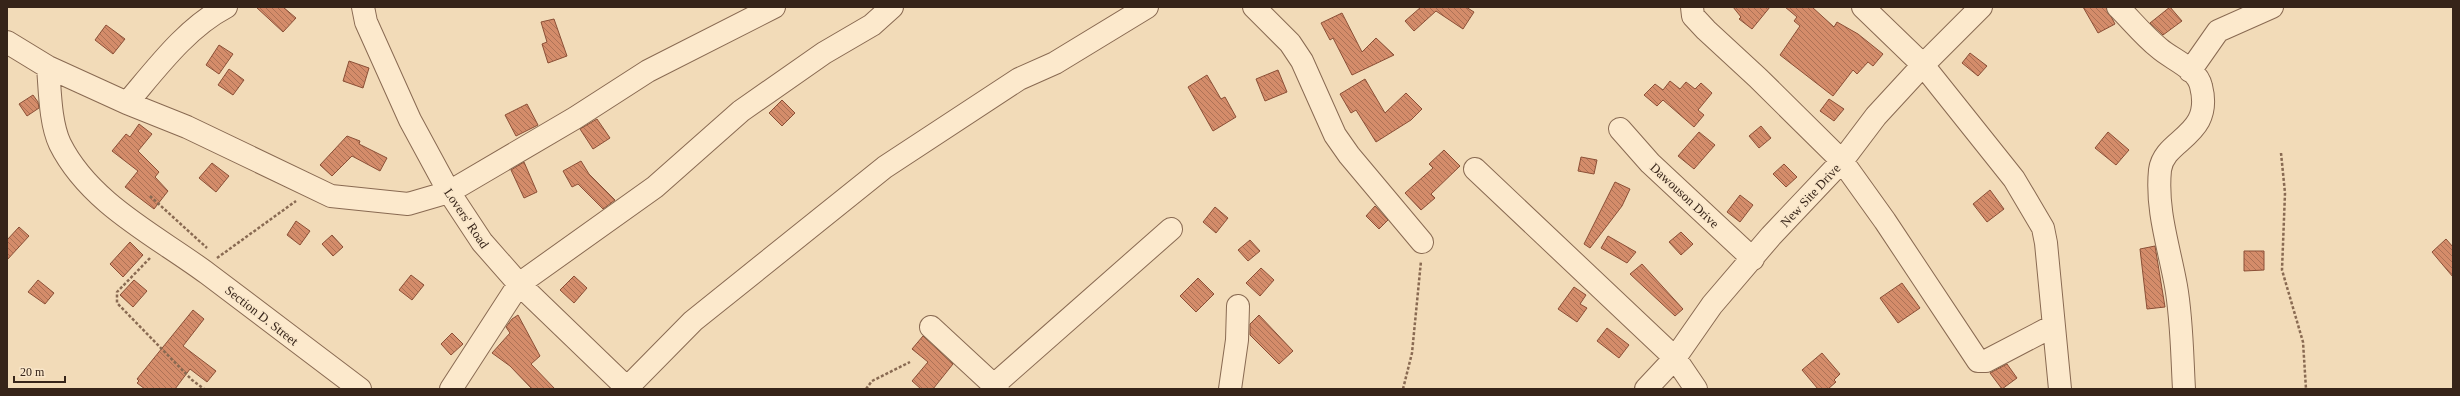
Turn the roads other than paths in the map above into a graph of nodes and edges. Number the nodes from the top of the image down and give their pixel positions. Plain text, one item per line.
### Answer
1 (226, 7) edge
2 (363, 7) edge
3 (774, 7) edge
4 (892, 7) edge
5 (1147, 7) edge
6 (1254, 7) edge
7 (1692, 7) edge
8 (1863, 7) edge
9 (1981, 7) edge
10 (2118, 7) edge
11 (2272, 7) edge
12 (7, 42) edge
13 (1923, 64) junction
14 (48, 67) junction
15 (2190, 71) junction
16 (127, 103) junction
17 (1620, 129) dead end
18 (1842, 161) junction
19 (1475, 168) dead end
20 (449, 192) junction
21 (1170, 229) dead end
22 (1422, 242) road end
23 (1753, 258) junction
24 (518, 284) junction
25 (1238, 306) dead end
26 (2053, 326) junction
27 (931, 327) dead end
28 (1676, 358) junction
29 (996, 387) edge
30 (360, 389) edge
31 (451, 389) edge
32 (628, 389) edge
33 (1230, 389) edge
34 (1646, 389) edge
35 (1696, 389) edge
36 (2060, 389) edge
37 (2184, 389) edge

1 - 16 street
2 - 20 street, Lovers' Road
3 - 20 street
4 - 24 street
5 - 32 street
6 - 22 street
7 - 18 street
8 - 13 street
9 - 13 street, New Site Drive
10 - 15 street
11 - 15 street
12 - 14 street
13 - 18 street, New Site Drive
13 - 26 street
14 - 16 street
14 - 30 street, Section D. Street
15 - 37 street
16 - 20 street
17 - 23 street, Dawouson Drive
18 - 23 street, New Site Drive
18 - 26 street
19 - 28 street
20 - 24 street, Lovers' Road
21 - 29 street
23 - 28 street, New Site Drive
24 - 31 street
24 - 32 street, Lovers' Road
25 - 33 street
26 - 36 street
27 - 29 street
28 - 34 street, New Site Drive
28 - 35 street

